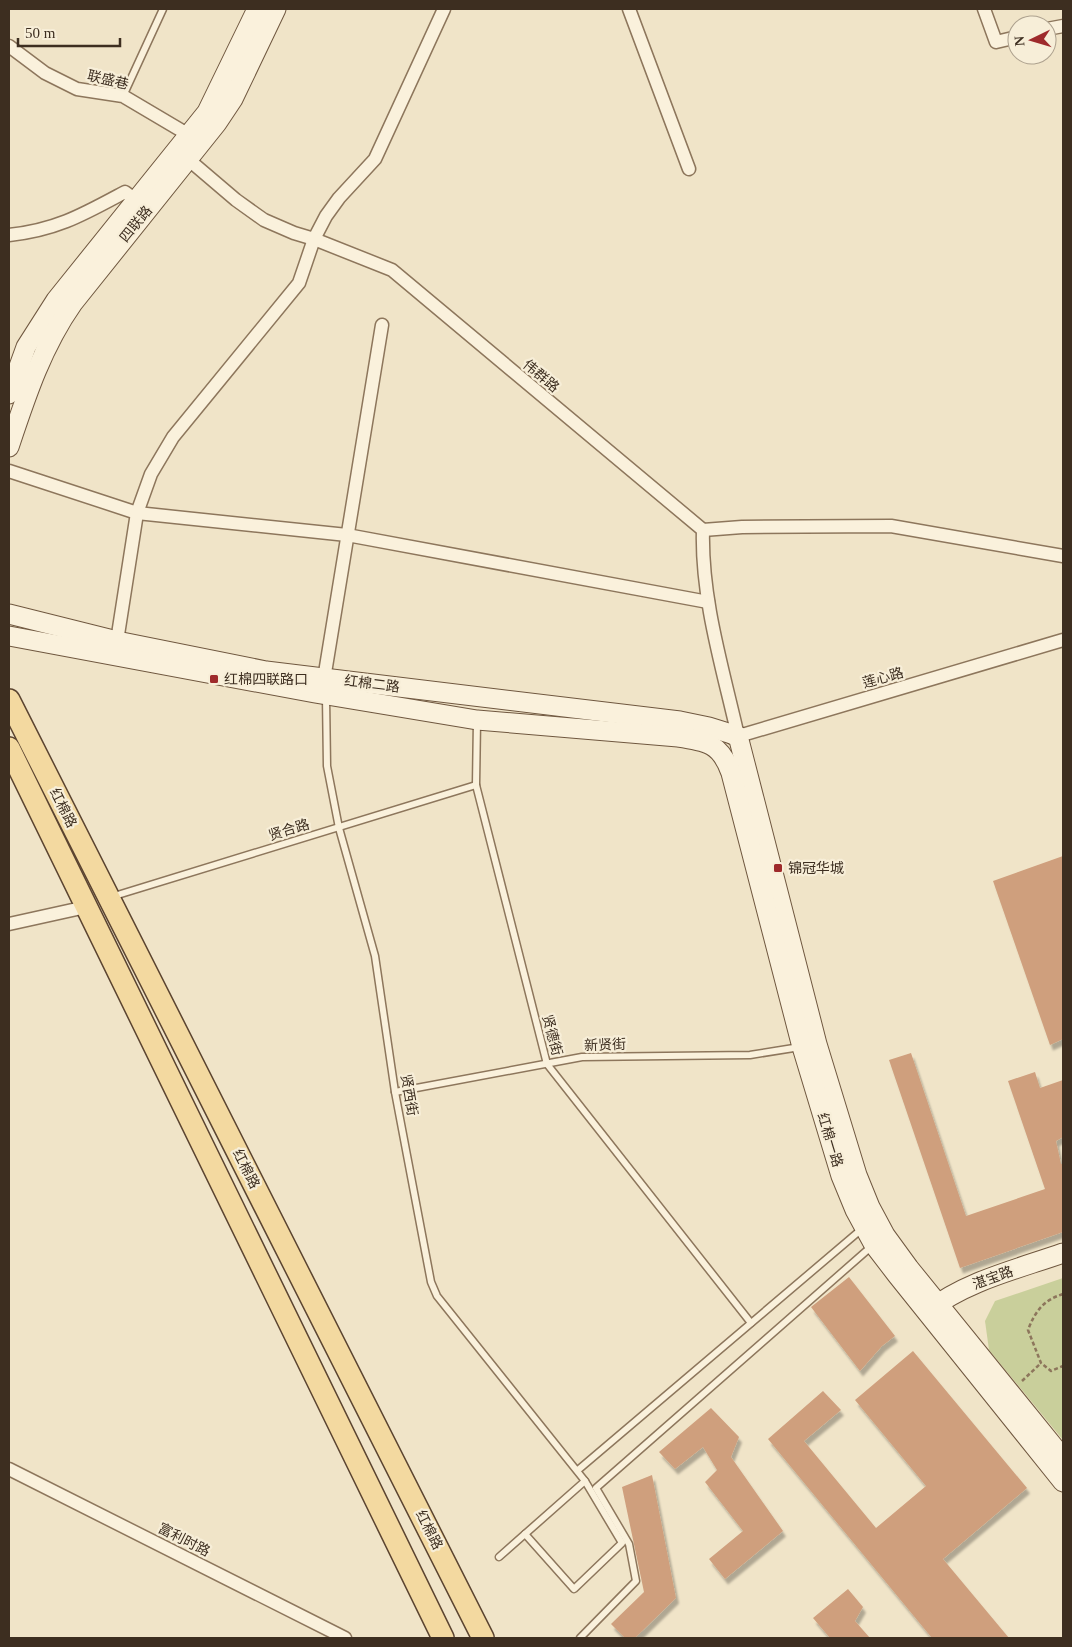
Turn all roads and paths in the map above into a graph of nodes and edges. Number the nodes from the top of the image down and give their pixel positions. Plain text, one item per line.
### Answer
1 (162, 9) edge
2 (257, 9) edge
3 (276, 9) edge
4 (444, 9) edge
5 (628, 9) edge
6 (984, 9) edge
7 (1007, 39) edge
8 (9, 46) edge
9 (123, 96) junction
10 (195, 139) junction
11 (182, 154) junction
12 (689, 169) dead end
13 (136, 200) junction
14 (9, 235) edge
15 (314, 239) junction
16 (382, 325) dead end
17 (9, 394) edge
18 (9, 447) edge
19 (9, 470) edge
20 (137, 513) junction
21 (703, 530) junction
22 (347, 535) junction
23 (1063, 556) edge
24 (708, 602) junction
25 (9, 614) edge
26 (9, 636) edge
27 (1063, 640) edge
28 (116, 641) junction
29 (325, 687) junction
30 (9, 700) edge
31 (477, 720) junction
32 (738, 736) junction
33 (711, 744) junction
34 (9, 748) edge
35 (476, 785) junction
36 (339, 828) junction
37 (109, 898) junction
38 (86, 907) junction
39 (9, 924) edge
40 (809, 1045) junction
41 (546, 1064) junction
42 (395, 1092) junction
43 (864, 1227) junction
44 (874, 1245) junction
45 (1063, 1253) edge
46 (1063, 1294) edge
47 (932, 1308) junction
48 (751, 1323) junction
49 (1041, 1363) junction
50 (1063, 1366) edge
51 (1010, 1393) junction
52 (1063, 1458) edge
53 (9, 1469) edge
54 (578, 1470) junction
55 (585, 1481) junction
56 (1063, 1482) edge
57 (525, 1534) junction
58 (499, 1557) dead end
59 (345, 1638) edge
60 (443, 1638) edge
61 (483, 1638) edge
62 (580, 1638) edge

1 - 9 lane
2 - 10 main road, 四联路
3 - 10 main road, 四联路
4 - 15 street
5 - 12 street
6 - 7 street
8 - 9 street, 联盛巷
9 - 10 street, 联盛巷
10 - 11 main road, 四联路
11 - 13 main road, 四联路
11 - 15 street, 伟群路
11 - 18 main road, 四联路
13 - 14 street
13 - 17 main road, 四联路
15 - 20 street
15 - 21 street, 伟群路
16 - 22 street
19 - 20 street
20 - 22 street
20 - 28 street
21 - 23 street
21 - 24 street
22 - 24 street
22 - 29 street
24 - 32 street
25 - 28 main road, 红棉二路
26 - 29 main road, 红棉二路
27 - 32 street, 莲心路
28 - 29 main road, 红棉二路
29 - 31 main road, 红棉二路
29 - 32 main road, 红棉二路
29 - 36 lane, 贤西街
30 - 37 main road, 红棉路
31 - 33 main road, 红棉二路
31 - 35 lane, 贤德街
32 - 33 street, 莲心路
32 - 40 main road, 红棉一路
33 - 40 main road, 红棉一路
34 - 38 main road, 红棉路
35 - 36 lane, 贤合路
35 - 41 lane, 贤德街
36 - 37 lane, 贤合路
36 - 42 lane, 贤西街
37 - 61 main road, 红棉路
38 - 39 street
38 - 60 main road, 红棉路
40 - 41 lane, 新贤街
40 - 43 main road, 红棉一路
40 - 47 main road, 红棉一路
41 - 42 lane, 新贤街
41 - 48 lane, 贤德街
42 - 54 lane, 贤西街
43 - 44 main road, 红棉一路
43 - 48 lane
44 - 47 main road, 红棉一路
44 - 62 lane
45 - 47 main road, 湛宝路
46 - 49 path
47 - 51 main road, 红棉一路
47 - 56 main road, 红棉一路
48 - 54 lane
49 - 50 path
49 - 51 path
51 - 52 main road, 红棉一路
53 - 59 street, 富利时路
54 - 55 lane, 贤西街
55 - 57 lane
55 - 57 lane, 贤西街
57 - 58 lane

